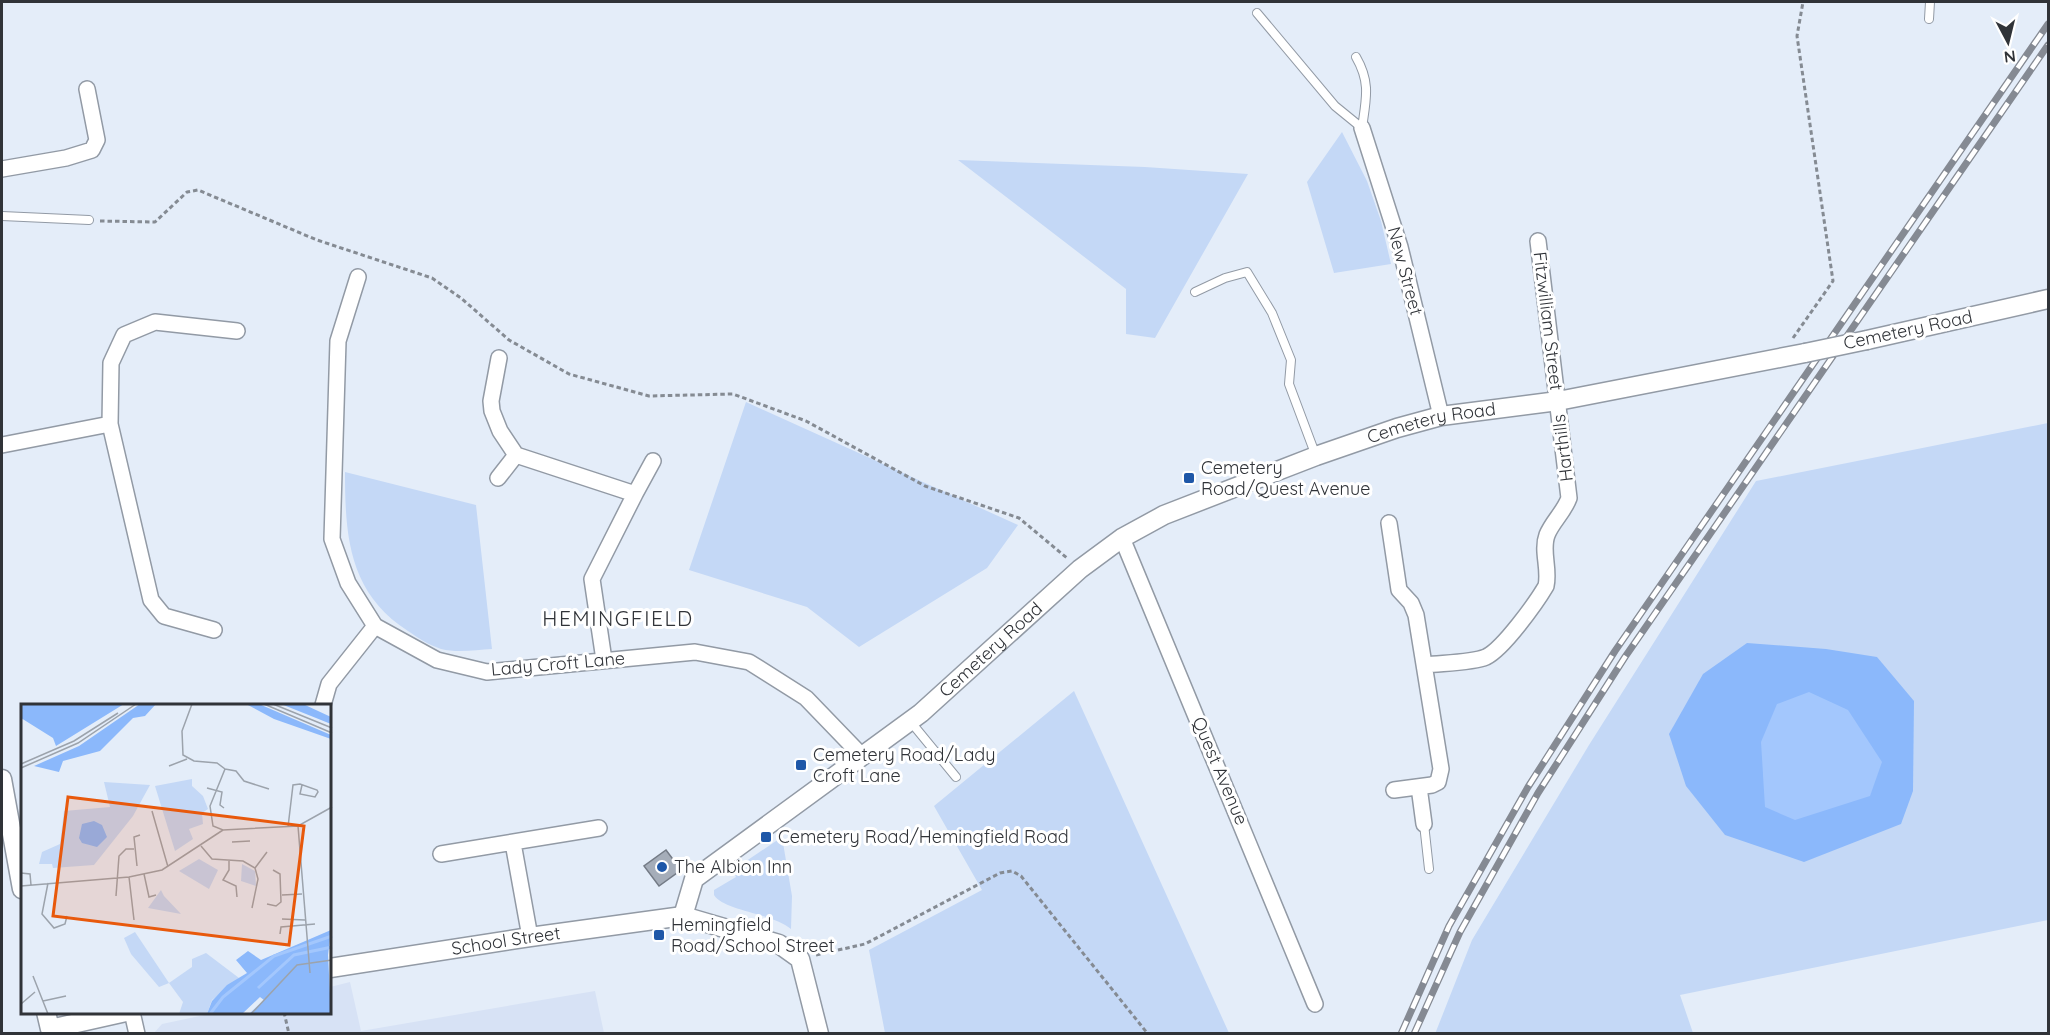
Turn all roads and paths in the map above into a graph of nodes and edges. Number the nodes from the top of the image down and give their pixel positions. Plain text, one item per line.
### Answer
1 (1803, 2) edge
2 (1930, 2) edge
3 (1257, 13) dead end
4 (1929, 19) dead end
5 (1356, 57) dead end
6 (87, 89) dead end
7 (1362, 128) junction
8 (2, 169) edge
9 (2, 216) edge
10 (89, 220) joint
11 (1538, 241) dead end
12 (358, 277) dead end
13 (1195, 292) dead end
14 (2049, 299) edge
15 (237, 331) dead end
16 (1780, 356) junction
17 (499, 358) dead end
18 (1558, 401) junction
19 (1441, 416) junction
20 (110, 424) junction
21 (2, 445) edge
22 (516, 455) junction
23 (1316, 456) junction
24 (653, 461) dead end
25 (498, 478) dead end
26 (635, 494) junction
27 (1389, 523) dead end
28 (1122, 538) junction
29 (1080, 569) junction
30 (375, 626) junction
31 (214, 630) dead end
32 (604, 660) junction
33 (1426, 665) junction
34 (323, 704) edge
35 (910, 721) junction
36 (861, 755) junction
37 (956, 777) dead end
38 (2, 779) edge
39 (1419, 787) junction
40 (1394, 790) dead end
41 (1424, 824) joint
42 (598, 828) dead end
43 (513, 843) junction
44 (441, 854) dead end
45 (1430, 869) dead end
46 (21, 884) edge
47 (684, 916) junction
48 (530, 937) junction
49 (800, 959) junction
50 (332, 968) edge
51 (1315, 1004) dead end
52 (114, 1014) edge
53 (132, 1014) edge
54 (284, 1014) edge
55 (46, 1025) edge
56 (137, 1034) edge
57 (289, 1034) edge
58 (819, 1034) edge
59 (1148, 1034) edge

1 - 16 path
2 - 4 lane
3 - 7 lane
5 - 7 lane
6 - 8 street
7 - 19 street, New Street
9 - 10 lane
10 - 29 path
11 - 18 street, Fitzwilliam Street
12 - 30 street, Lady Croft Lane
13 - 23 lane
14 - 16 street, Cemetery Road, bridge
15 - 20 street
16 - 18 street, Cemetery Road
17 - 22 street
18 - 19 street, Cemetery Road
18 - 33 street, Harthills
19 - 23 street, Cemetery Road
20 - 21 street
20 - 31 street
22 - 25 street
22 - 26 street
23 - 28 street, Cemetery Road
24 - 26 street
26 - 32 street
27 - 33 street
28 - 29 street, Cemetery Road
28 - 51 street, Quest Avenue
29 - 35 street, Cemetery Road
30 - 32 street, Lady Croft Lane
30 - 34 street
32 - 36 street, Lady Croft Lane
33 - 39 street
35 - 36 street, Cemetery Road
35 - 37 lane
36 - 47 street, Cemetery Road
38 - 46 street
39 - 40 street
39 - 41 street
41 - 45 lane
42 - 43 street
43 - 44 street
43 - 48 street
47 - 48 street, School Street
47 - 49 street
48 - 50 street, School Street
49 - 58 street
49 - 59 path
52 - 55 street
53 - 56 street
54 - 57 path

